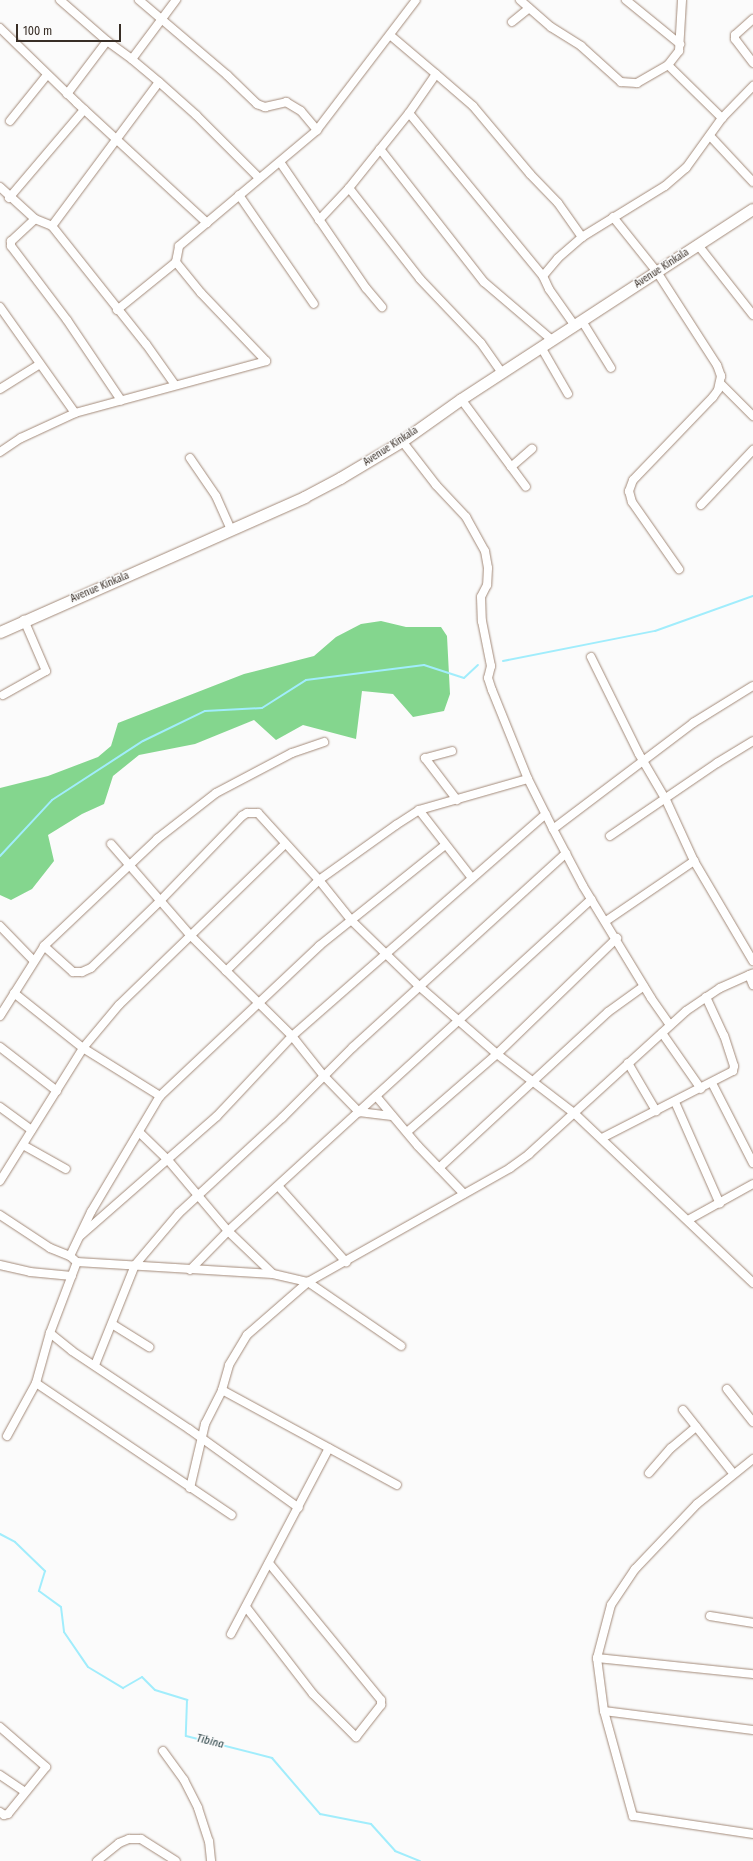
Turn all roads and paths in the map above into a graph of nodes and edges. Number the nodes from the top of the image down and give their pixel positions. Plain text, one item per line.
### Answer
1 (60, 0) edge
2 (139, 0) edge
3 (176, 0) edge
4 (520, 0) edge
5 (626, 0) edge
6 (682, 0) edge
7 (411, 1) edge
8 (529, 8) junction
9 (162, 19) junction
10 (753, 19) edge
11 (512, 22) dead end
12 (0, 28) edge
13 (390, 35) junction
14 (107, 41) junction
15 (680, 44) junction
16 (132, 59) junction
17 (753, 63) edge
18 (668, 64) junction
19 (436, 74) junction
20 (47, 75) junction
21 (159, 82) junction
22 (753, 86) edge
23 (67, 94) junction
24 (84, 110) junction
25 (409, 113) junction
26 (722, 118) junction
27 (10, 120) dead end
28 (317, 130) junction
29 (710, 136) junction
30 (116, 139) junction
31 (380, 149) junction
32 (280, 162) junction
33 (259, 178) junction
34 (753, 182) edge
35 (0, 187) edge
36 (349, 188) junction
37 (239, 195) junction
38 (9, 198) junction
39 (753, 209) edge
40 (613, 217) junction
41 (34, 219) junction
42 (319, 220) junction
43 (207, 223) junction
44 (52, 226) junction
45 (582, 237) junction
46 (698, 245) junction
47 (176, 262) junction
48 (657, 272) junction
49 (543, 276) junction
50 (314, 304) dead end
51 (0, 307) edge
52 (382, 307) dead end
53 (117, 310) junction
54 (753, 315) edge
55 (3, 318) edge
56 (578, 323) junction
57 (552, 340) junction
58 (541, 347) junction
59 (40, 364) junction
60 (611, 368) dead end
61 (502, 373) junction
62 (720, 383) junction
63 (175, 385) junction
64 (0, 389) edge
65 (568, 394) dead end
66 (461, 399) junction
67 (121, 400) junction
68 (75, 413) junction
69 (753, 416) edge
70 (402, 441) junction
71 (532, 449) dead end
72 (753, 450) edge
73 (0, 452) edge
74 (190, 458) dead end
75 (511, 467) junction
76 (526, 487) dead end
77 (701, 505) dead end
78 (231, 529) junction
79 (679, 569) dead end
80 (24, 620) junction
81 (0, 632) edge
82 (591, 657) dead end
83 (753, 686) edge
84 (3, 695) dead end
85 (753, 741) edge
86 (324, 742) dead end
87 (452, 752) dead end
88 (642, 760) junction
89 (528, 778) junction
90 (457, 800) junction
91 (666, 800) junction
92 (419, 810) junction
93 (546, 814) junction
94 (552, 829) junction
95 (610, 836) dead end
96 (111, 844) dead end
97 (285, 844) junction
98 (445, 845) junction
99 (566, 853) junction
100 (694, 861) junction
101 (130, 864) junction
102 (472, 878) junction
103 (319, 880) junction
104 (591, 899) junction
105 (159, 902) junction
106 (350, 920) junction
107 (606, 921) junction
108 (0, 926) edge
109 (191, 936) junction
110 (617, 938) junction
111 (44, 946) junction
112 (386, 954) junction
113 (33, 960) junction
114 (753, 961) edge
115 (226, 971) junction
116 (751, 974) edge
117 (753, 985) edge
118 (644, 986) junction
119 (420, 987) junction
120 (14, 993) junction
121 (706, 997) junction
122 (258, 1003) junction
123 (0, 1016) edge
124 (458, 1020) junction
125 (670, 1025) junction
126 (662, 1033) junction
127 (292, 1036) junction
128 (0, 1047) edge
129 (83, 1048) junction
130 (496, 1054) junction
131 (628, 1063) junction
132 (323, 1075) junction
133 (532, 1082) junction
134 (712, 1083) junction
135 (701, 1088) junction
136 (57, 1091) junction
137 (160, 1096) junction
138 (376, 1096) junction
139 (675, 1102) junction
140 (0, 1107) edge
141 (656, 1111) junction
142 (359, 1112) junction
143 (574, 1113) junction
144 (392, 1116) junction
145 (32, 1130) junction
146 (139, 1132) junction
147 (407, 1132) junction
148 (602, 1138) junction
149 (23, 1144) junction
150 (168, 1160) junction
151 (753, 1163) edge
152 (3, 1168) edge
153 (439, 1168) junction
154 (66, 1169) dead end
155 (0, 1181) edge
156 (753, 1184) edge
157 (279, 1187) junction
158 (198, 1194) junction
159 (464, 1194) junction
160 (720, 1204) junction
161 (0, 1215) edge
162 (688, 1220) junction
163 (228, 1231) junction
164 (80, 1236) junction
165 (70, 1256) junction
166 (78, 1262) junction
167 (346, 1262) junction
168 (0, 1265) edge
169 (135, 1265) junction
170 (190, 1270) junction
171 (273, 1274) junction
172 (72, 1276) junction
173 (308, 1282) junction
174 (753, 1283) edge
175 (112, 1324) junction
176 (50, 1332) junction
177 (401, 1346) dead end
178 (149, 1347) dead end
179 (95, 1365) junction
180 (36, 1383) junction
181 (727, 1389) dead end
182 (222, 1390) junction
183 (683, 1410) dead end
184 (753, 1422) edge
185 (696, 1427) junction
186 (7, 1436) dead end
187 (201, 1439) junction
188 (329, 1448) junction
189 (753, 1459) edge
190 (733, 1473) junction
191 (649, 1474) dead end
192 (397, 1485) dead end
193 (190, 1488) junction
194 (298, 1508) junction
195 (232, 1515) dead end
196 (269, 1564) junction
197 (246, 1607) junction
198 (710, 1616) dead end
199 (753, 1622) edge
200 (231, 1634) dead end
201 (597, 1658) junction
202 (753, 1674) edge
203 (604, 1711) junction
204 (0, 1727) edge
205 (753, 1730) edge
206 (163, 1751) dead end
207 (0, 1775) edge
208 (24, 1791) junction
209 (0, 1812) edge
210 (753, 1834) edge
211 (97, 1861) edge
212 (176, 1861) edge
213 (211, 1861) edge

1 - 14 street
2 - 9 street
3 - 9 street
4 - 8 street
5 - 15 street
6 - 15 street
7 - 13 street
8 - 11 street
8 - 18 street
9 - 16 street
9 - 28 street
10 - 17 street
12 - 20 street
13 - 19 street
13 - 28 street
14 - 16 street
14 - 23 street
15 - 18 street
16 - 21 street
18 - 26 street
19 - 25 street
19 - 45 street
20 - 23 street
20 - 27 street
21 - 30 street
21 - 33 street
22 - 26 street
23 - 24 street
24 - 30 street
24 - 38 street
25 - 31 street
25 - 49 street
26 - 29 street
28 - 32 street
29 - 34 street
29 - 40 street
30 - 43 street
30 - 44 street
31 - 36 street
31 - 57 street
32 - 33 street
32 - 42 street
33 - 37 street
35 - 38 street
36 - 42 street
36 - 61 street
37 - 43 street
37 - 50 street
38 - 41 street
39 - 46 main road, Avenue Kinkala
40 - 45 street
40 - 48 street
41 - 44 street
41 - 67 street
42 - 52 street
43 - 47 street
44 - 53 street
45 - 49 street
46 - 48 main road, Avenue Kinkala
46 - 54 street
47 - 53 street
47 - 63 street
48 - 56 main road, Avenue Kinkala
48 - 62 street
49 - 56 street
51 - 55 street
53 - 63 street
55 - 59 street
56 - 57 main road, Avenue Kinkala
56 - 60 street
57 - 58 main road, Avenue Kinkala
58 - 61 main road, Avenue Kinkala
58 - 65 street
59 - 64 street
59 - 68 street
61 - 66 main road, Avenue Kinkala
62 - 69 street
62 - 79 street
63 - 67 street
66 - 70 main road, Avenue Kinkala
66 - 75 street
67 - 68 street
68 - 73 street
70 - 78 main road, Avenue Kinkala
70 - 89 street
71 - 75 street
72 - 77 street
74 - 78 street
75 - 76 street
78 - 80 main road, Avenue Kinkala
80 - 81 main road, Avenue Kinkala
80 - 84 street
82 - 88 street
83 - 88 street
85 - 91 street
86 - 101 street
87 - 90 street
88 - 91 street
88 - 94 street
89 - 90 street
89 - 93 street
90 - 92 street
91 - 95 street
91 - 100 street
92 - 98 street
92 - 103 street
93 - 94 street
93 - 102 street
94 - 99 street
96 - 101 street
97 - 103 street
97 - 105 street
97 - 109 street
98 - 102 street
98 - 106 street
99 - 104 street
99 - 119 street
100 - 107 street
100 - 114 street
101 - 105 street
101 - 111 street
102 - 112 street
103 - 106 street
103 - 115 street
104 - 107 street
104 - 124 street
105 - 109 street
105 - 111 street
106 - 112 street
106 - 122 street
107 - 110 street
108 - 113 street
109 - 115 street
109 - 129 street
110 - 118 street
110 - 130 street
111 - 113 street
112 - 119 street
112 - 127 street
113 - 120 street
115 - 122 street
116 - 117 street
116 - 121 street
118 - 125 street
118 - 133 street
119 - 124 street
119 - 132 street
120 - 123 street
120 - 129 street
121 - 125 street
121 - 134 street
122 - 127 street
122 - 137 street
124 - 130 street
124 - 138 street
125 - 126 street
126 - 131 street
126 - 135 street
127 - 132 street
127 - 150 street
128 - 136 street
129 - 136 street
129 - 137 street
130 - 133 street
130 - 147 street
131 - 141 street
131 - 143 street
132 - 142 street
132 - 158 street
133 - 143 street
133 - 153 street
134 - 135 street
134 - 151 street
135 - 139 street
136 - 145 street
137 - 146 street
138 - 142 street
138 - 144 street
139 - 141 street
139 - 160 street
140 - 145 street
141 - 148 street
142 - 144 street
142 - 157 street
143 - 148 street
143 - 159 street
144 - 147 street
145 - 149 street
146 - 150 street
146 - 164 street
147 - 153 street
148 - 162 street
149 - 152 street
149 - 154 street
150 - 158 street
150 - 164 street
152 - 155 street
153 - 159 street
156 - 160 street
157 - 163 street
157 - 167 street
158 - 163 street
158 - 169 street
159 - 167 street
160 - 162 street
161 - 165 street
162 - 174 street
163 - 170 street
163 - 171 street
164 - 165 street
165 - 166 street
166 - 169 street
166 - 172 street
167 - 173 street
168 - 172 street
169 - 170 street
169 - 175 street
170 - 171 street
171 - 173 street
172 - 176 street
173 - 177 street
173 - 182 street
175 - 178 street
175 - 179 street
176 - 179 street
176 - 180 street
179 - 187 street
180 - 186 street
180 - 193 street
181 - 184 street
182 - 187 street
182 - 188 street
183 - 185 street
185 - 190 street
185 - 191 street
187 - 193 street
187 - 194 street
188 - 192 street
188 - 194 street
189 - 190 street
190 - 201 street
193 - 195 street
194 - 196 street
196 - 197 street
196 - 197 street
197 - 200 street
198 - 199 street
201 - 202 street
201 - 203 street
203 - 205 street
203 - 210 street
204 - 208 street
206 - 213 street
207 - 208 street
208 - 209 street
211 - 212 street

